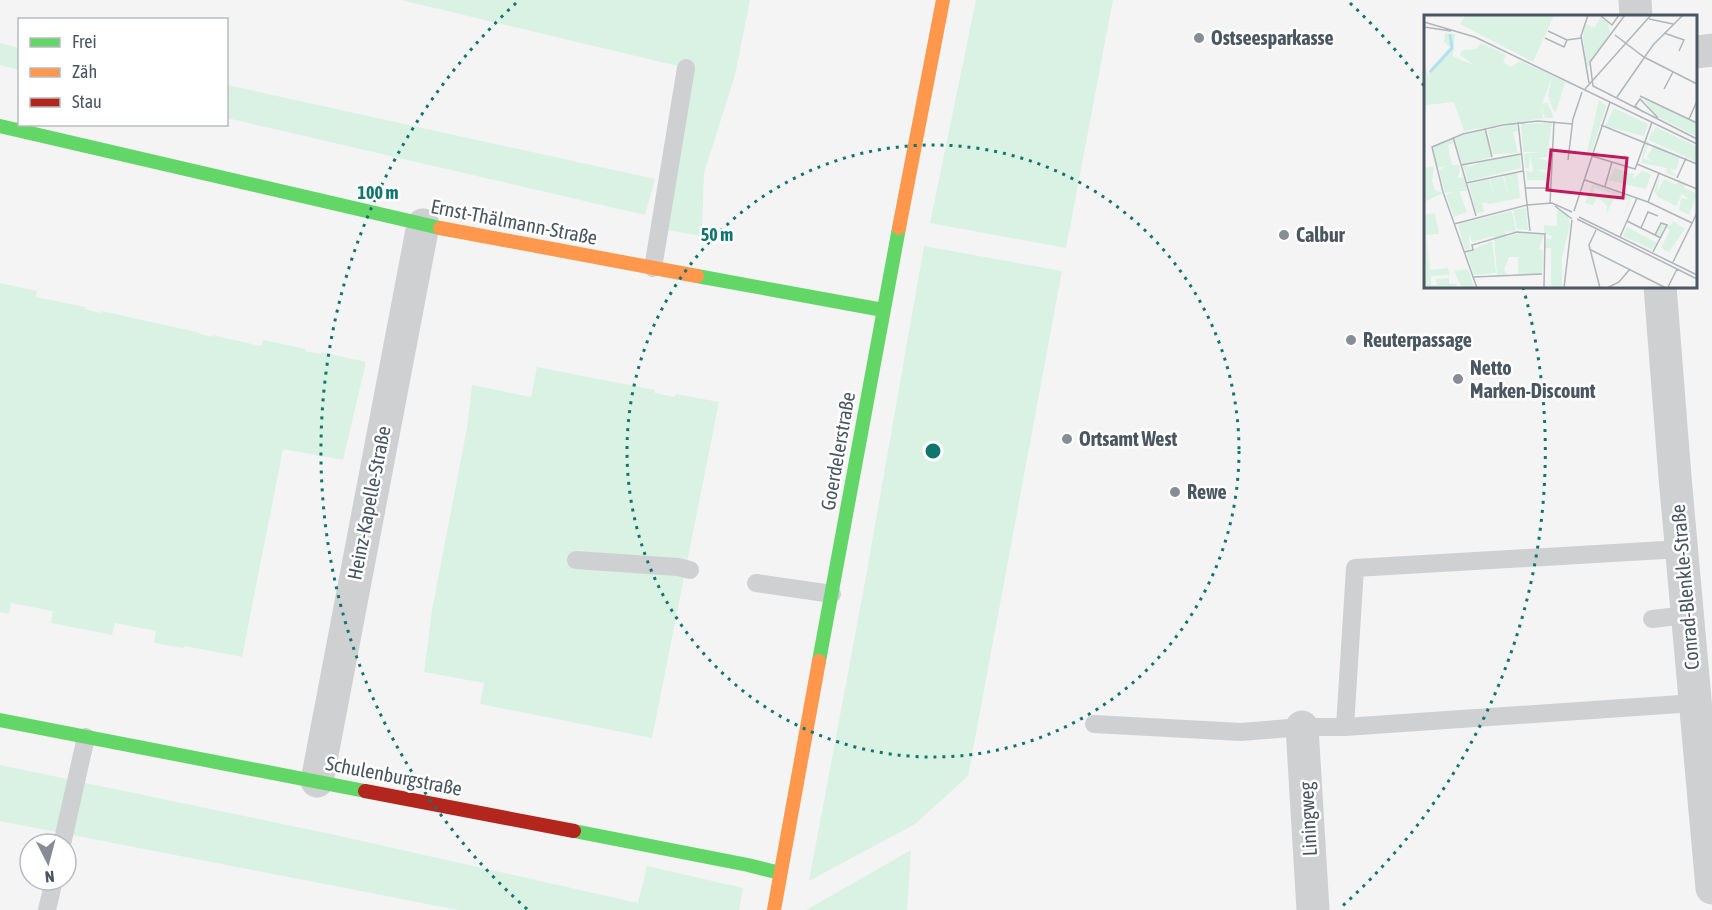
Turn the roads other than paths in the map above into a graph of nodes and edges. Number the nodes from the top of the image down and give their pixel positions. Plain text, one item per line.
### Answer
1 (944, 0) edge
2 (1635, 0) edge
3 (1636, 15) edge
4 (1712, 50) edge
5 (1697, 52) edge
6 (686, 68) dead end
7 (0, 126) edge
8 (423, 225) junction
9 (653, 268) junction
10 (1660, 288) edge
11 (883, 310) junction
12 (1681, 549) junction
13 (576, 560) dead end
14 (690, 570) dead end
15 (756, 583) dead end
16 (832, 594) junction
17 (1687, 615) junction
18 (1652, 619) dead end
19 (1695, 703) junction
20 (0, 720) edge
21 (1094, 724) dead end
22 (1302, 727) junction
23 (1345, 727) junction
24 (86, 737) junction
25 (317, 781) junction
26 (65, 832) edge
27 (780, 873) junction
28 (1712, 888) edge
29 (51, 892) edge
30 (47, 910) edge
31 (774, 910) edge
32 (1313, 910) edge

1 - 11 street, Goerdelerstraße
2 - 3 street
4 - 5 street
6 - 9 lane
7 - 8 street, Ernst-Thälmann-Straße
8 - 9 street, Ernst-Thälmann-Straße
8 - 25 street, Heinz-Kapelle-Straße
9 - 11 street, Ernst-Thälmann-Straße
10 - 12 street, Conrad-Blenkle-Straße
11 - 16 street, Goerdelerstraße
12 - 17 street, Conrad-Blenkle-Straße
12 - 23 lane
13 - 14 lane
15 - 16 lane
16 - 27 street, Goerdelerstraße
17 - 18 lane
17 - 19 street, Conrad-Blenkle-Straße
19 - 23 lane
19 - 28 street, Conrad-Blenkle-Straße
20 - 24 street, Schulenburgstraße
21 - 22 lane
22 - 23 lane
22 - 32 street, Liningweg
24 - 25 street, Schulenburgstraße
24 - 26 lane
25 - 27 street, Schulenburgstraße
27 - 31 street, Goerdelerstraße
29 - 30 lane

